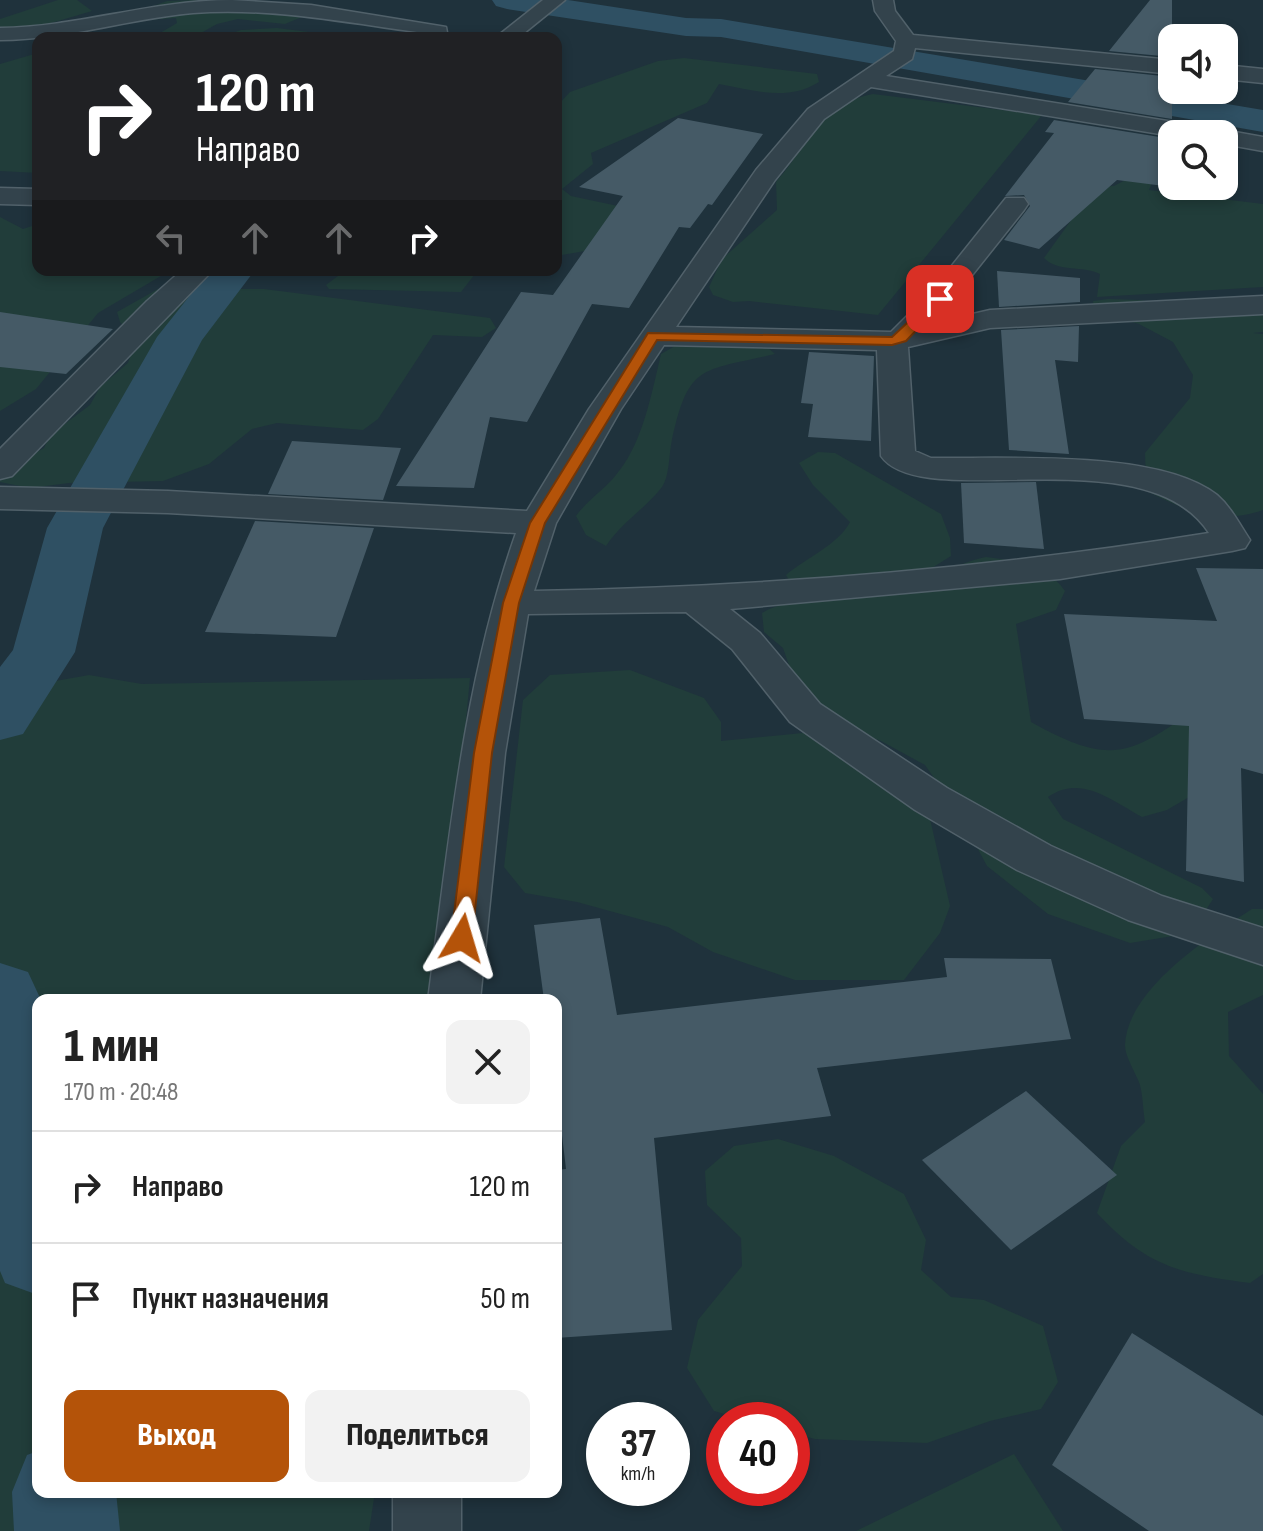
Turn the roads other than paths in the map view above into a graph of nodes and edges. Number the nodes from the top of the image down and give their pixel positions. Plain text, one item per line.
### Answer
1 (883, 0) edge
2 (549, 4) edge
3 (32, 32) edge
4 (39, 32) edge
5 (439, 32) edge
6 (513, 32) edge
7 (0, 34) edge
8 (892, 60) junction
9 (1158, 67) edge
10 (1238, 73) edge
11 (1263, 76) edge
12 (1158, 123) edge
13 (1238, 140) edge
14 (1263, 144) edge
15 (0, 196) edge
16 (32, 197) edge
17 (1015, 204) dead end
18 (192, 276) edge
19 (1263, 305) edge
20 (653, 336) junction
21 (897, 340) junction
22 (0, 469) edge
23 (0, 498) edge
24 (538, 523) junction
25 (1247, 537) edge
26 (695, 600) junction
27 (511, 603) junction
28 (1263, 947) edge
29 (455, 994) edge
30 (427, 1498) edge
31 (427, 1531) edge

1 - 8 street
2 - 6 street
3 - 7 street
4 - 5 street
8 - 9 street
8 - 12 street
8 - 20 street
10 - 11 street
13 - 14 street
15 - 16 street
17 - 21 street
18 - 22 street
19 - 21 street
20 - 21 street
20 - 24 street
21 - 25 street
23 - 24 street
24 - 27 street
25 - 26 street
26 - 27 street
26 - 28 street
27 - 29 street
30 - 31 street

